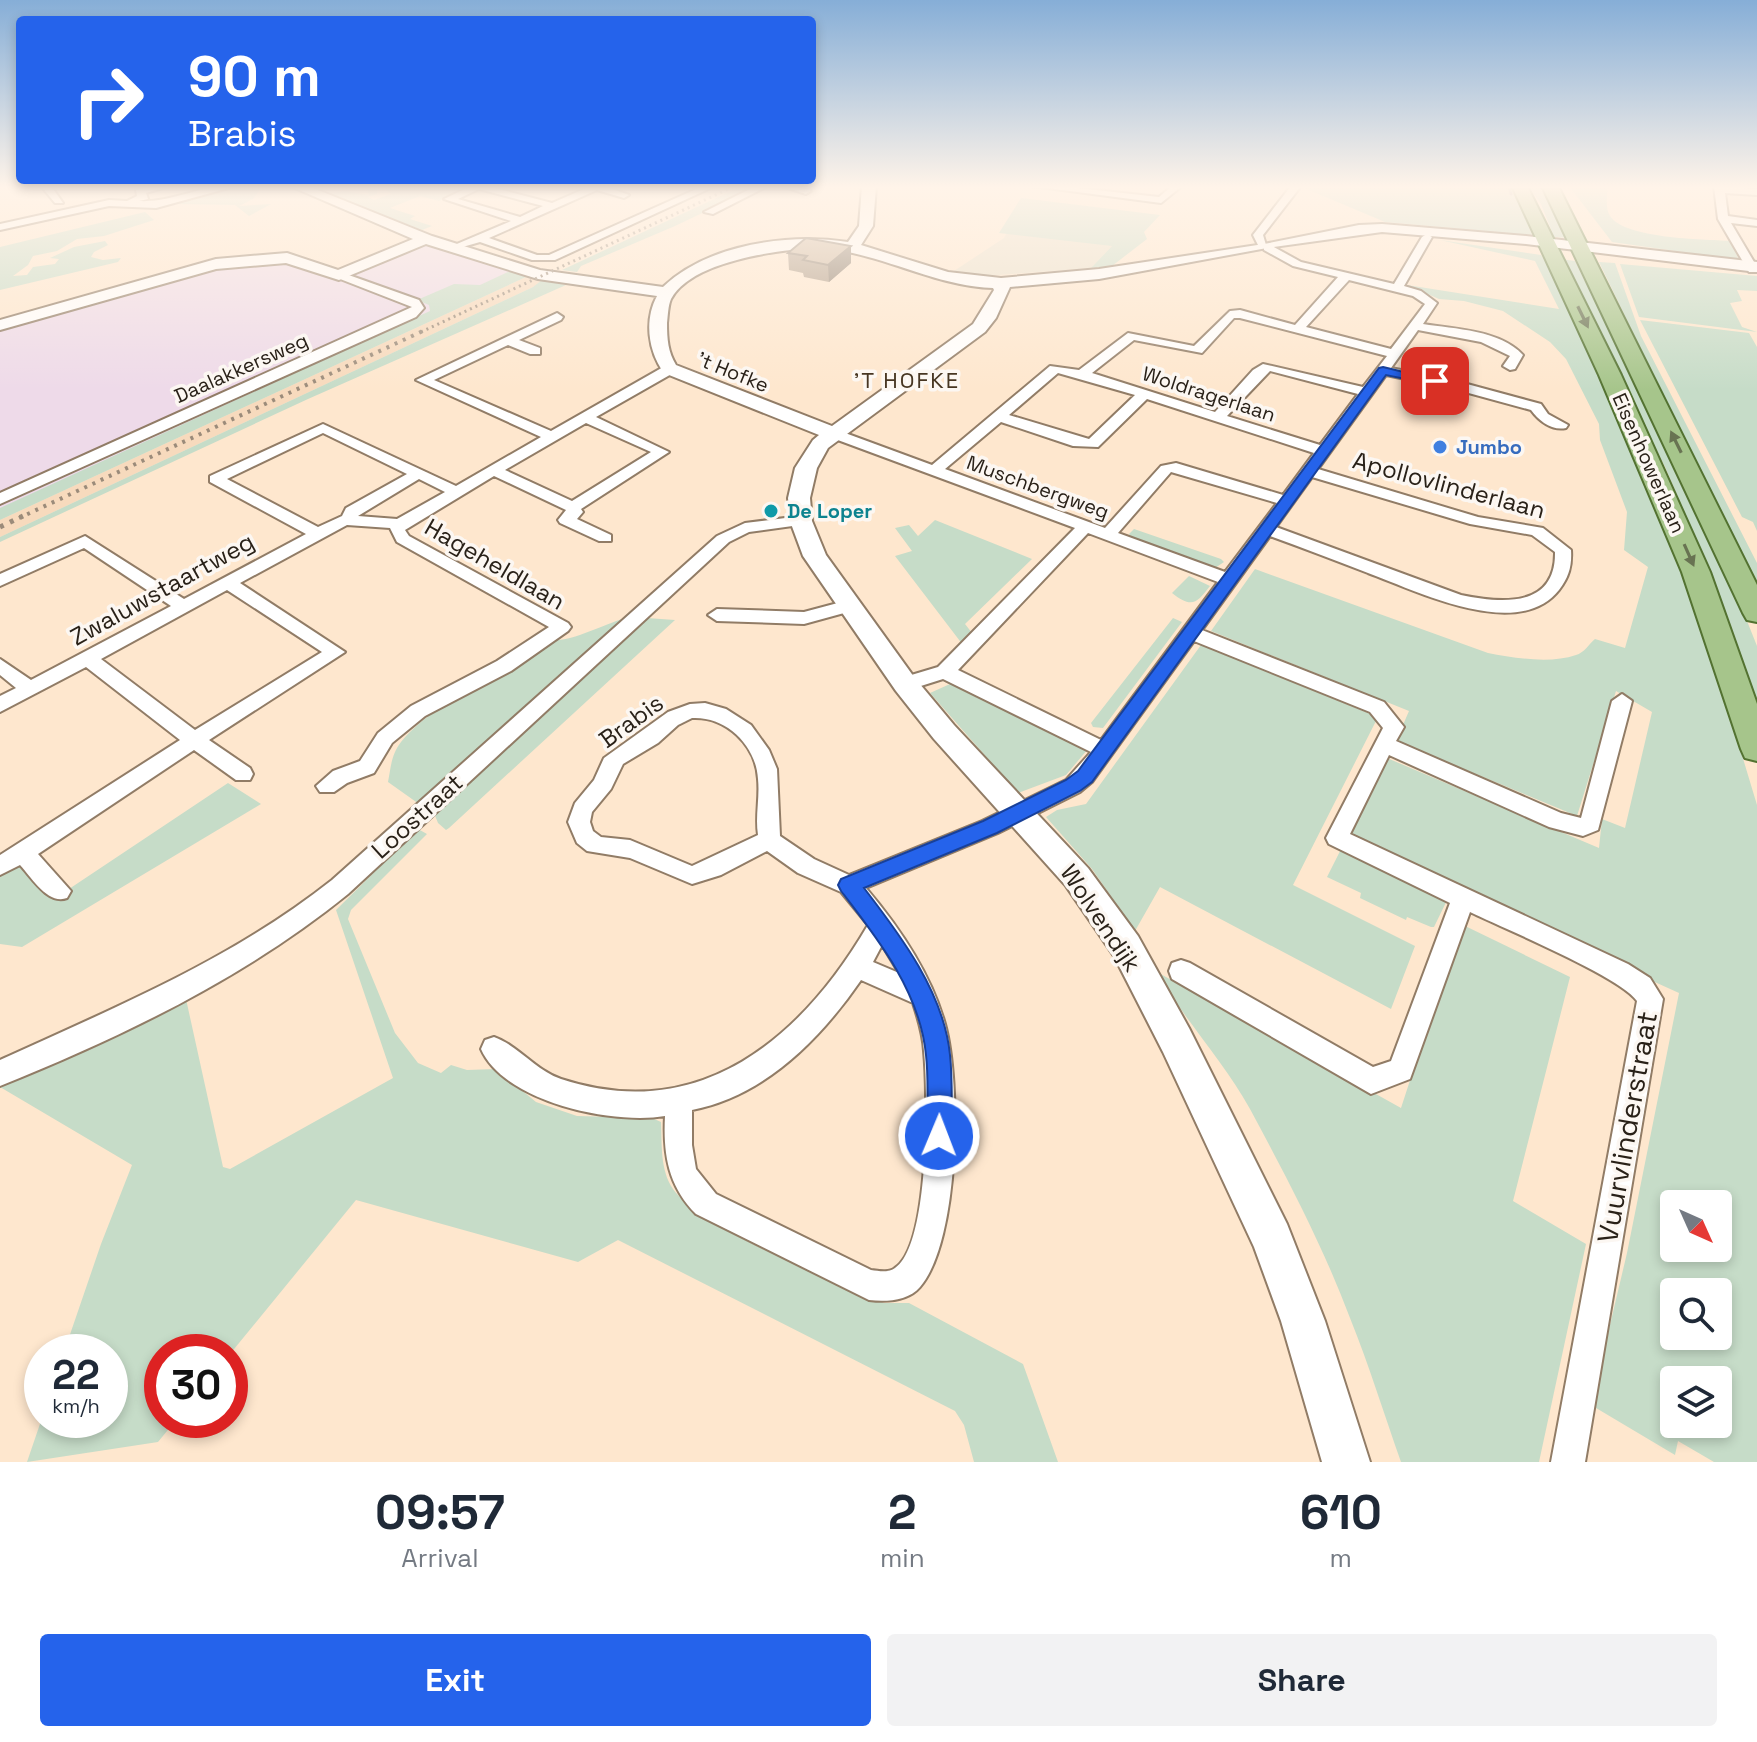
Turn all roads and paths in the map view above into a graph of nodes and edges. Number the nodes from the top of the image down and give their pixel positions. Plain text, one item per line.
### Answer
1 (389, 254) edge
2 (478, 254) edge
3 (513, 254) edge
4 (559, 254) edge
5 (738, 254) edge
6 (874, 254) edge
7 (1216, 254) edge
8 (1280, 254) edge
9 (1417, 254) edge
10 (1551, 254) edge
11 (1582, 254) edge
12 (1619, 254) edge
13 (543, 269) junction
14 (1754, 269) edge
15 (339, 275) junction
16 (1346, 276) junction
17 (996, 287) junction
18 (1397, 288) junction
19 (665, 292) junction
20 (557, 317) dead end
21 (0, 325) edge
22 (1415, 326) junction
23 (1298, 329) junction
24 (508, 340) junction
25 (535, 351) dead end
26 (1395, 354) junction
27 (1510, 366) dead end
28 (670, 369) junction
29 (1383, 370) junction
30 (1082, 374) junction
31 (1367, 392) junction
32 (1144, 394) junction
33 (997, 416) junction
34 (583, 417) junction
35 (1217, 418) junction
36 (1561, 425) dead end
37 (832, 433) junction
38 (550, 436) junction
39 (1323, 451) junction
40 (492, 470) junction
41 (935, 470) junction
42 (1309, 471) junction
43 (419, 473) junction
44 (455, 491) junction
45 (0, 499) edge
46 (1287, 501) junction
47 (573, 507) junction
48 (349, 518) junction
49 (801, 521) junction
50 (400, 524) junction
51 (1086, 526) junction
52 (1267, 529) junction
53 (316, 533) junction
54 (1108, 535) junction
55 (605, 538) dead end
56 (1230, 580) junction
57 (0, 581) edge
58 (226, 582) junction
59 (183, 606) junction
60 (849, 606) junction
61 (1757, 613) edge
62 (717, 615) dead end
63 (1191, 633) junction
64 (87, 658) junction
65 (0, 665) edge
66 (945, 672) junction
67 (905, 684) junction
68 (29, 689) junction
69 (1622, 701) dead end
70 (0, 705) edge
71 (194, 740) junction
72 (1384, 744) junction
73 (1757, 749) edge
74 (1104, 750) junction
75 (243, 774) dead end
76 (327, 786) dead end
77 (1019, 812) junction
78 (770, 841) junction
79 (22, 852) junction
80 (0, 866) edge
81 (849, 885) junction
82 (59, 891) dead end
83 (1463, 899) junction
84 (881, 925) junction
85 (859, 967) junction
86 (1181, 971) dead end
87 (922, 995) junction
88 (494, 1049) dead end
89 (0, 1073) edge
90 (679, 1103) junction
91 (1346, 1462) edge
92 (1568, 1462) edge

1 - 15 street
2 - 13 street
3 - 13 street
4 - 13 street
5 - 19 street
6 - 17 street
7 - 17 street
8 - 16 street
9 - 18 street
10 -> 73 main road, Eisenhowerlaan
61 -> 11 main road, Eisenhowerlaan
12 - 14 street
13 - 19 street
15 - 21 street
15 - 45 street, Daalakkersweg
16 - 18 street
16 - 23 street
17 - 37 street
18 - 22 street
19 - 28 street, 't Hofke
20 - 24 street
22 - 26 street
22 - 27 street
23 - 26 street
23 - 30 street
24 - 25 street
24 - 38 street
26 - 29 street
28 - 34 street, Hageheldlaan
28 - 37 street, 't Hofke
29 - 31 street
29 - 36 street
30 - 32 street, Woldragerlaan
30 - 33 street
31 - 35 street
31 - 39 street
32 - 33 street
32 - 35 street, Woldragerlaan
33 - 41 street
34 - 38 street, Hageheldlaan
34 - 47 street
35 - 39 street, Woldragerlaan
37 - 41 street, Muschbergweg
37 - 49 street, Wolvendijk
38 - 40 street, Hageheldlaan
39 - 42 street
40 - 44 street, Hageheldlaan
40 - 47 street
41 - 51 street, Muschbergweg
42 - 46 street
42 - 52 street, Apollovlinderlaan
43 - 44 street
43 - 48 street, Zwaluwstaartweg
43 - 53 street
44 - 50 street, Hageheldlaan
46 - 52 street
46 - 54 street
47 - 55 street
48 - 50 street
48 - 53 street, Zwaluwstaartweg
49 - 60 street, Wolvendijk
49 - 89 street, Loostraat
50 - 76 street, Hageheldlaan
51 - 54 street, Muschbergweg
51 - 66 street
52 - 56 street
53 - 58 street, Zwaluwstaartweg
54 - 56 street, Muschbergweg
56 - 63 street
57 - 59 street
58 - 59 street, Zwaluwstaartweg
58 - 71 street
59 - 64 street, Zwaluwstaartweg
60 - 62 street
60 - 67 street, Wolvendijk
63 - 72 street
63 - 74 street
64 - 68 street, Zwaluwstaartweg
64 - 71 street
65 - 68 street
66 - 67 street
66 - 74 street
67 - 77 street, Wolvendijk
68 - 70 street, Zwaluwstaartweg
69 - 72 street
71 - 75 street
71 - 79 street
72 - 83 street, Vuurvlinderstraat
74 - 77 street
77 - 81 street
77 - 91 street, Wolvendijk
78 - 78 street, Brabis
78 - 81 street
79 - 80 street
79 - 82 street
81 - 84 street
83 - 86 street
83 - 92 street, Vuurvlinderstraat
84 - 85 street
84 - 87 street
85 - 87 street
85 - 90 street
87 - 90 street
88 - 90 street

